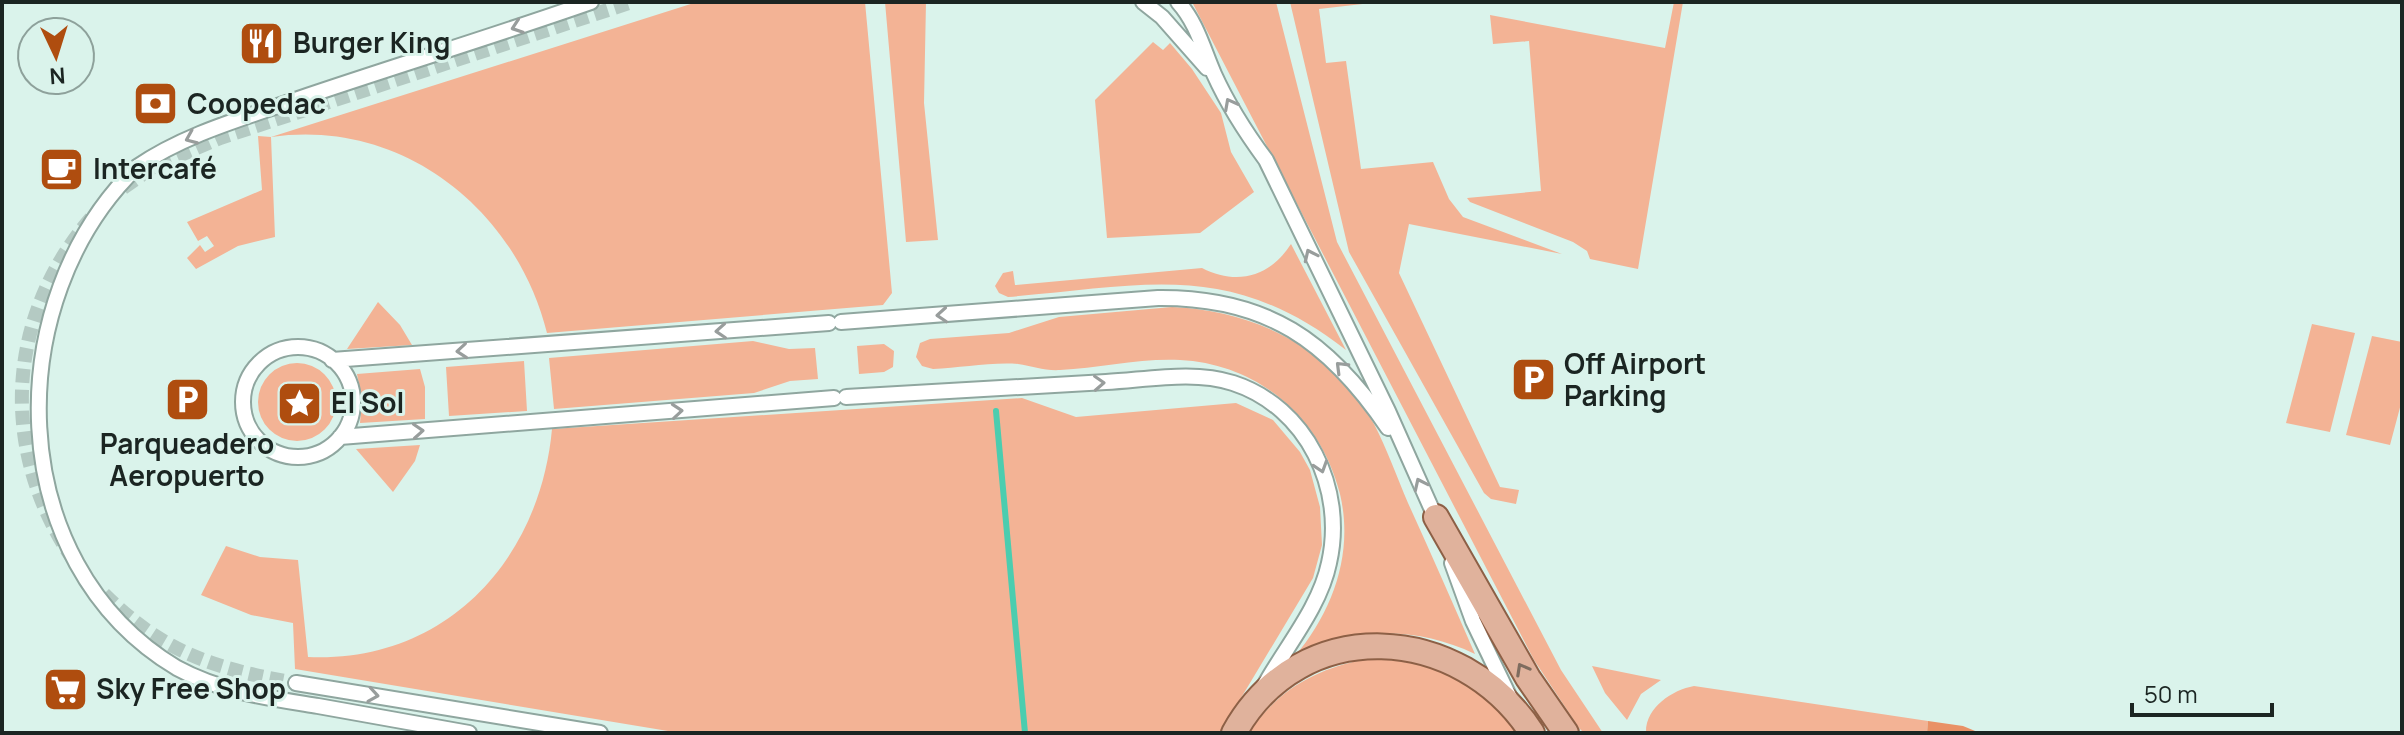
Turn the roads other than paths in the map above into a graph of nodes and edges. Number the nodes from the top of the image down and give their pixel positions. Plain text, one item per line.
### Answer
1 (591, 2) edge
2 (1143, 2) edge
3 (1178, 2) edge
4 (1215, 77) junction
5 (71, 230) dead end
6 (332, 360) junction
7 (340, 437) junction
8 (1405, 451) junction
9 (1436, 517) junction
10 (60, 566) tunnel mouth
11 (296, 683) tunnel mouth
12 (1254, 704) junction
13 (1518, 712) junction
14 (469, 733) edge
15 (600, 733) edge
16 (1234, 733) edge
17 (1532, 733) edge
18 (1566, 733) edge

1 -> 5 street
2 - 4 street
3 - 4 street
8 -> 4 street
6 - 7 street
6 - 7 street
8 -> 6 street
7 -> 12 street
9 -> 8 street
9 - 13 street
18 -> 9 main road
10 - 14 street
11 -> 15 street
12 - 13 main road
12 - 16 main road
13 - 17 main road

